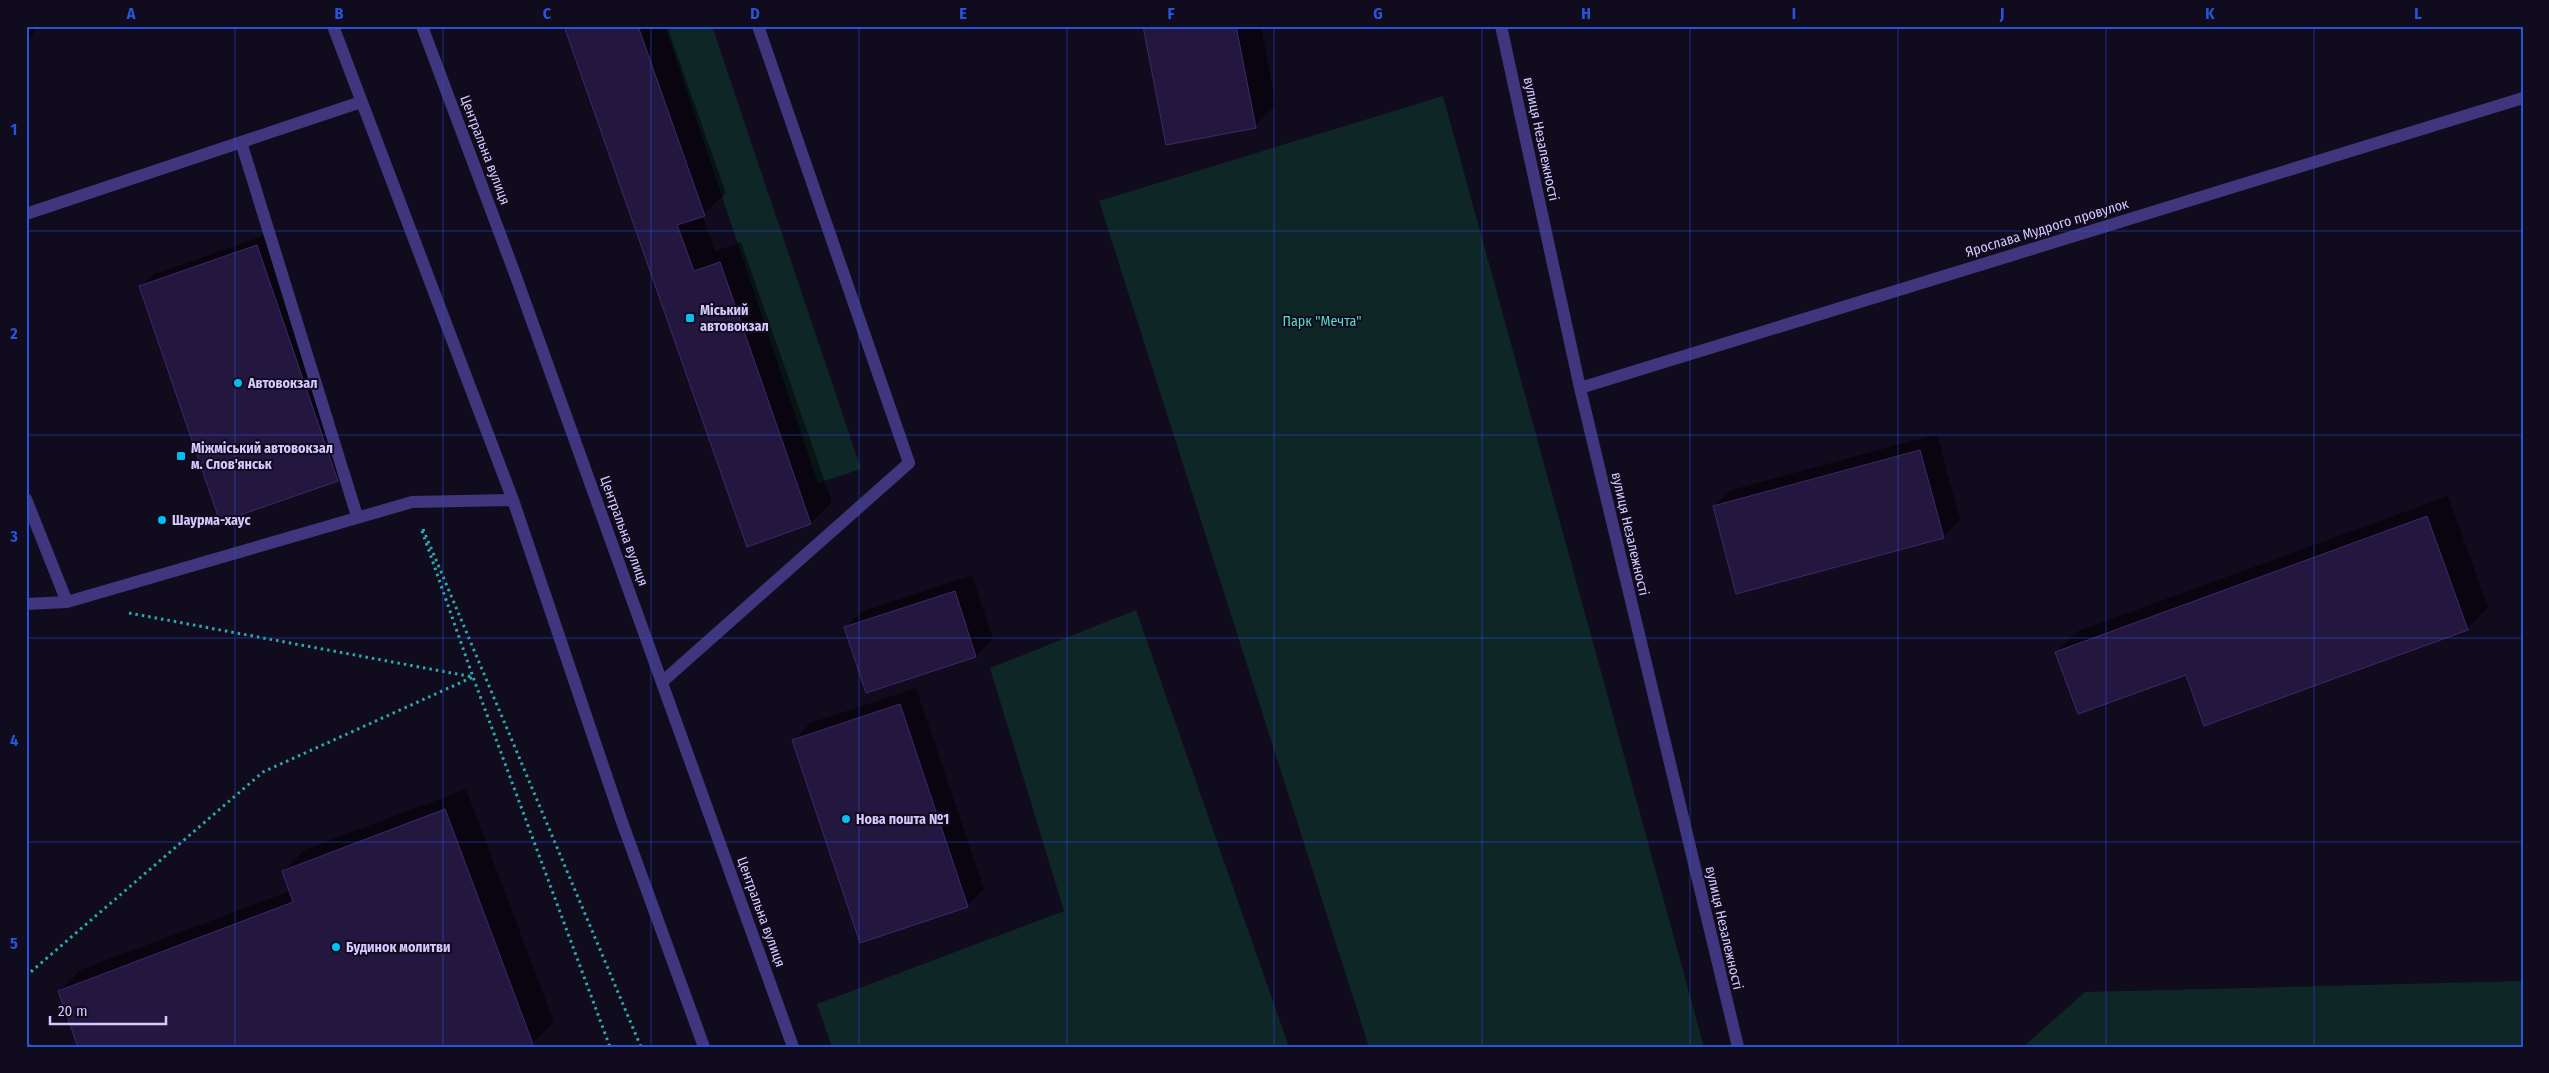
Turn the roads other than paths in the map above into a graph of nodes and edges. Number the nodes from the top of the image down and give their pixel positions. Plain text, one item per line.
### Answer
1 (333, 26) edge
2 (422, 26) edge
3 (758, 26) edge
4 (1500, 26) edge
5 (2523, 98) edge
6 (362, 102) junction
7 (241, 142) junction
8 (26, 214) edge
9 (1580, 388) junction
10 (26, 499) edge
11 (514, 500) junction
12 (357, 516) junction
13 (67, 602) junction
14 (26, 604) edge
15 (662, 682) junction
16 (704, 1047) edge
17 (793, 1047) edge
18 (1738, 1047) edge

1 - 6 street
2 - 15 street, Центральна вулиця
3 - 15 street
4 - 9 street, вулиця Незалежності
5 - 9 street, Ярослава Мудрого провулок
6 - 7 street
6 - 11 street
7 - 8 street
7 - 12 street
9 - 18 street, вулиця Незалежності
10 - 13 street
11 - 12 street
11 - 16 street
12 - 13 street
13 - 14 street
15 - 17 street, Центральна вулиця

